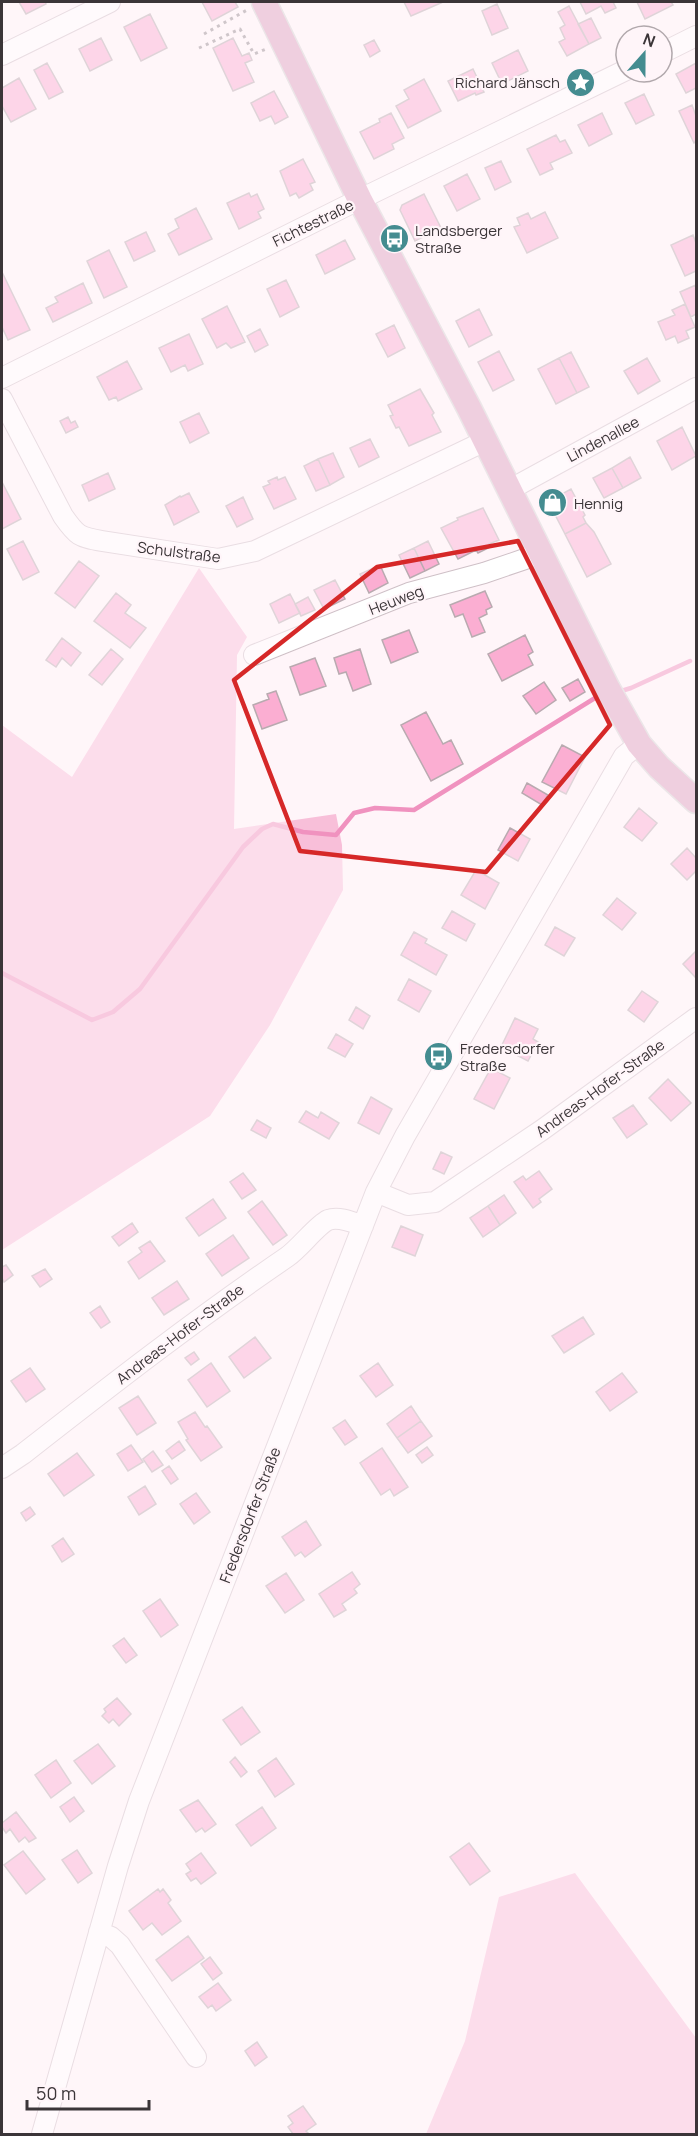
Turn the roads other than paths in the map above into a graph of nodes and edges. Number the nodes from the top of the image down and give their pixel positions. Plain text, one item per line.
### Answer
1 (110, 2) edge
2 (258, 5) edge
3 (696, 36) edge
4 (674, 47) edge
5 (2, 55) edge
6 (614, 76) edge
7 (360, 200) junction
8 (2, 378) edge
9 (696, 388) edge
10 (2, 399) edge
11 (485, 441) junction
12 (509, 489) junction
13 (539, 552) junction
14 (254, 655) dead end
15 (639, 744) junction
16 (696, 801) edge
17 (696, 1018) edge
18 (376, 1192) junction
19 (363, 1226) junction
20 (2, 1468) edge
21 (100, 1929) junction
22 (196, 2056) dead end
23 (42, 2134) edge

1 - 5 street
2 - 7 main road
3 - 4 street
6 - 7 street, Fichtestraße
7 - 8 street, Fichtestraße
7 - 11 main road
9 - 12 street, Lindenallee
10 - 11 street, Schulstraße
11 - 12 main road
12 - 13 main road
13 - 14 street, Heuweg
13 - 15 main road
15 - 16 main road
15 - 18 street, Fredersdorfer Straße
17 - 18 street, Andreas-Hofer-Straße
18 - 19 street, Fredersdorfer Straße
19 - 20 street, Andreas-Hofer-Straße
19 - 21 street, Fredersdorfer Straße
21 - 22 street
21 - 23 street, Fredersdorfer Straße

